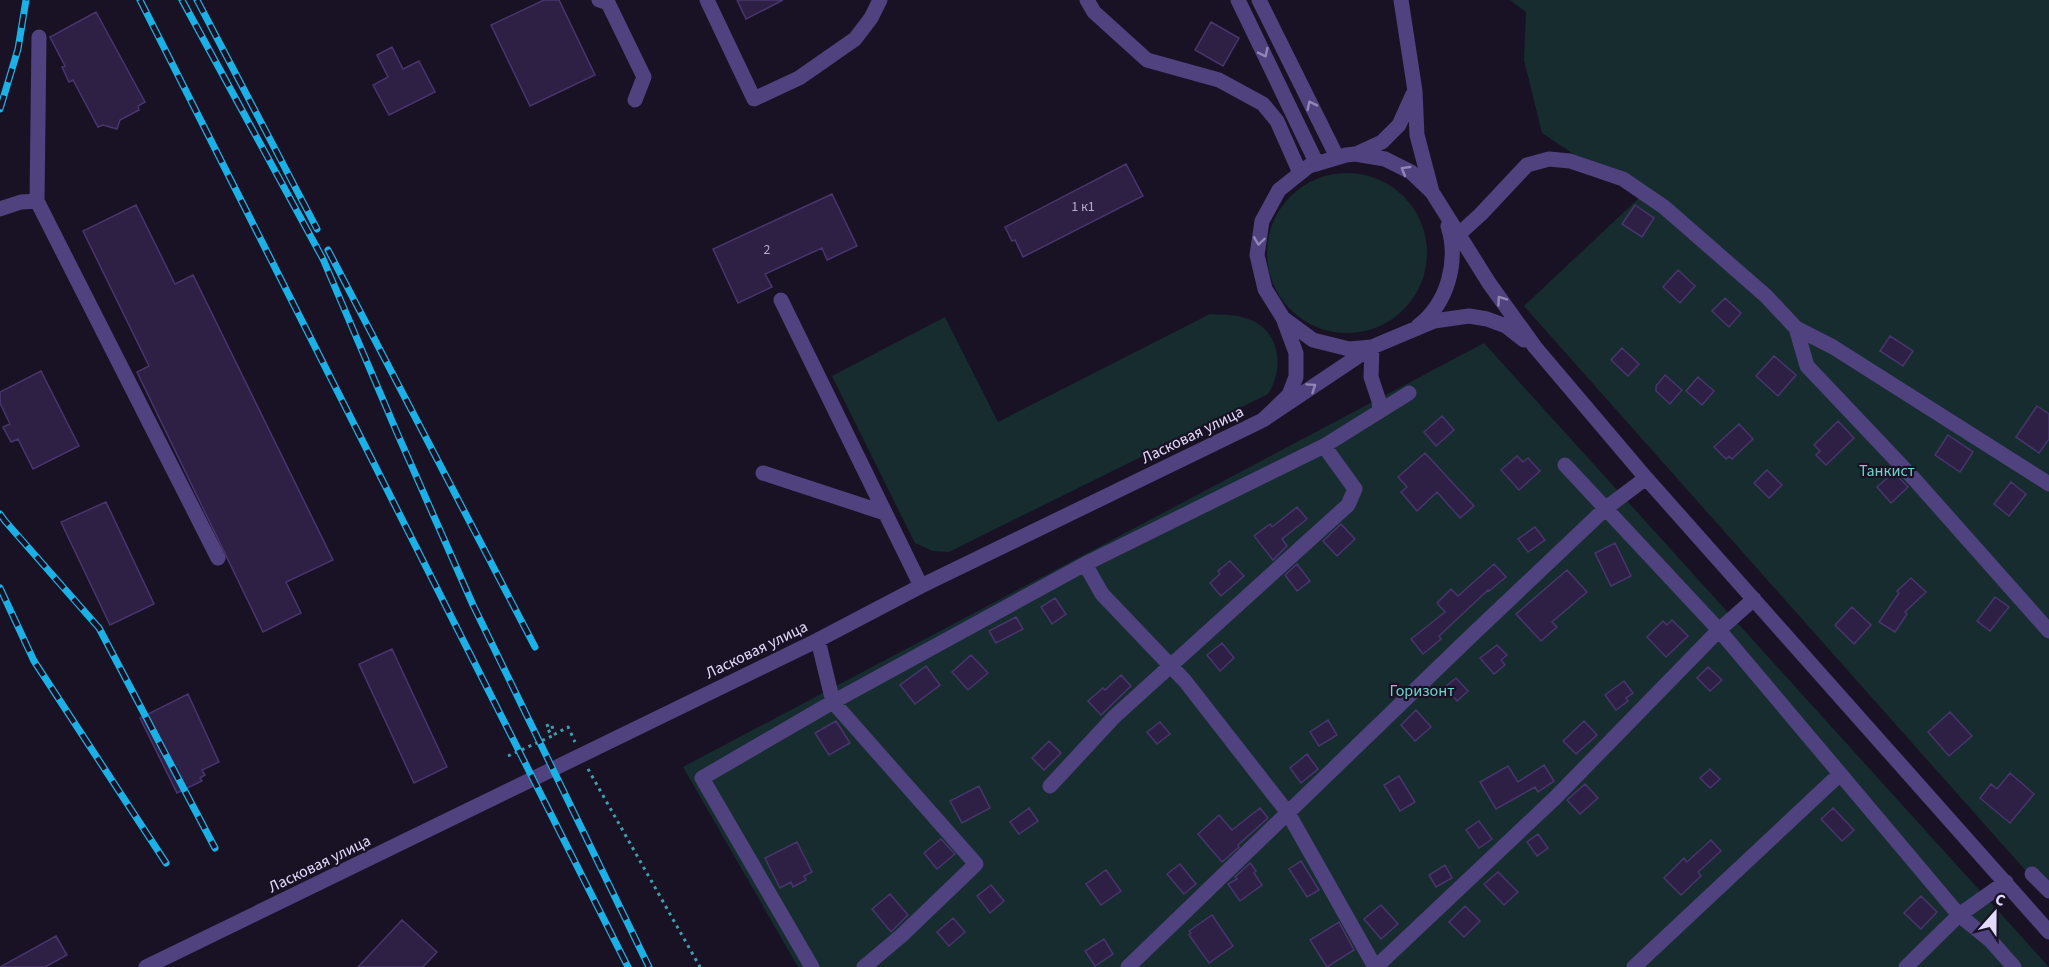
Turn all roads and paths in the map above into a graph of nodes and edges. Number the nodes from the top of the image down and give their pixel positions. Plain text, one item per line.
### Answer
1 (599, 0) edge
2 (707, 0) edge
3 (880, 0) edge
4 (1087, 0) edge
5 (1238, 0) edge
6 (1259, 0) edge
7 (1401, 0) edge
8 (39, 37) dead end
9 (1415, 91) junction
10 (635, 100) dead end
11 (1355, 154) junction
12 (1337, 157) junction
13 (1317, 164) junction
14 (1300, 174) junction
15 (1432, 192) junction
16 (37, 201) junction
17 (0, 209) edge
18 (1444, 212) junction
19 (1458, 234) junction
20 (781, 300) dead end
21 (1283, 318) junction
22 (1796, 327) junction
23 (1411, 331) junction
24 (1372, 347) junction
25 (1535, 348) junction
26 (1409, 393) dead end
27 (1380, 411) junction
28 (1263, 420) junction
29 (1324, 446) junction
30 (1565, 465) dead end
31 (763, 473) dead end
32 (1646, 478) junction
33 (2049, 483) edge
34 (1606, 508) junction
35 (885, 513) junction
36 (218, 558) dead end
37 (1085, 564) junction
38 (921, 586) junction
39 (1754, 599) junction
40 (1719, 630) junction
41 (2049, 631) edge
42 (818, 640) junction
43 (1170, 666) junction
44 (833, 702) junction
45 (580, 755) junction
46 (508, 756) dead end
47 (1840, 774) junction
48 (1050, 786) dead end
49 (1288, 813) junction
50 (2032, 874) dead end
51 (2006, 882) junction
52 (2049, 891) edge
53 (1959, 915) junction
54 (2049, 932) edge
55 (146, 967) edge
56 (700, 967) edge
57 (812, 967) edge
58 (864, 967) edge
59 (1128, 967) edge
60 (1376, 967) edge
61 (1634, 967) edge
62 (1906, 967) edge
63 (2014, 967) edge

1 - 10 street
2 - 3 street
4 - 14 street
5 -> 13 street
12 -> 6 street
7 - 9 street
8 - 16 street
9 - 11 street
9 - 15 street
11 - 12 street
15 -> 11 street
12 - 13 street
13 - 14 street
14 -> 21 street
15 - 18 street
16 - 17 street
16 - 36 street
18 - 19 street
18 - 23 street
19 - 22 street
25 -> 19 street
20 - 35 street
21 - 24 street
21 - 28 street
22 - 33 street
22 - 41 street
23 - 24 street
23 - 25 street
24 - 27 street
28 -> 24 street, Ласковая улица
25 - 32 street
26 - 27 street
27 - 29 street
28 - 38 street, Ласковая улица
29 - 37 street
29 - 43 street
30 - 34 street
31 - 35 street
32 - 34 street
32 - 39 street
34 - 40 street
34 - 49 street
35 - 38 street
37 - 43 street
37 - 44 street
38 - 42 street, Ласковая улица
39 - 40 street
39 - 51 street
40 - 47 street
40 - 60 street
42 - 44 street
42 - 45 street, Ласковая улица
43 - 48 street
43 - 49 street
44 - 57 street
44 - 58 street
45 - 46 path
45 - 55 street, Ласковая улица
45 - 56 path
47 - 53 street
47 - 61 street
49 - 59 street
49 - 60 street
50 - 52 street
51 - 53 street
51 - 54 street
53 - 62 street
53 - 63 street

